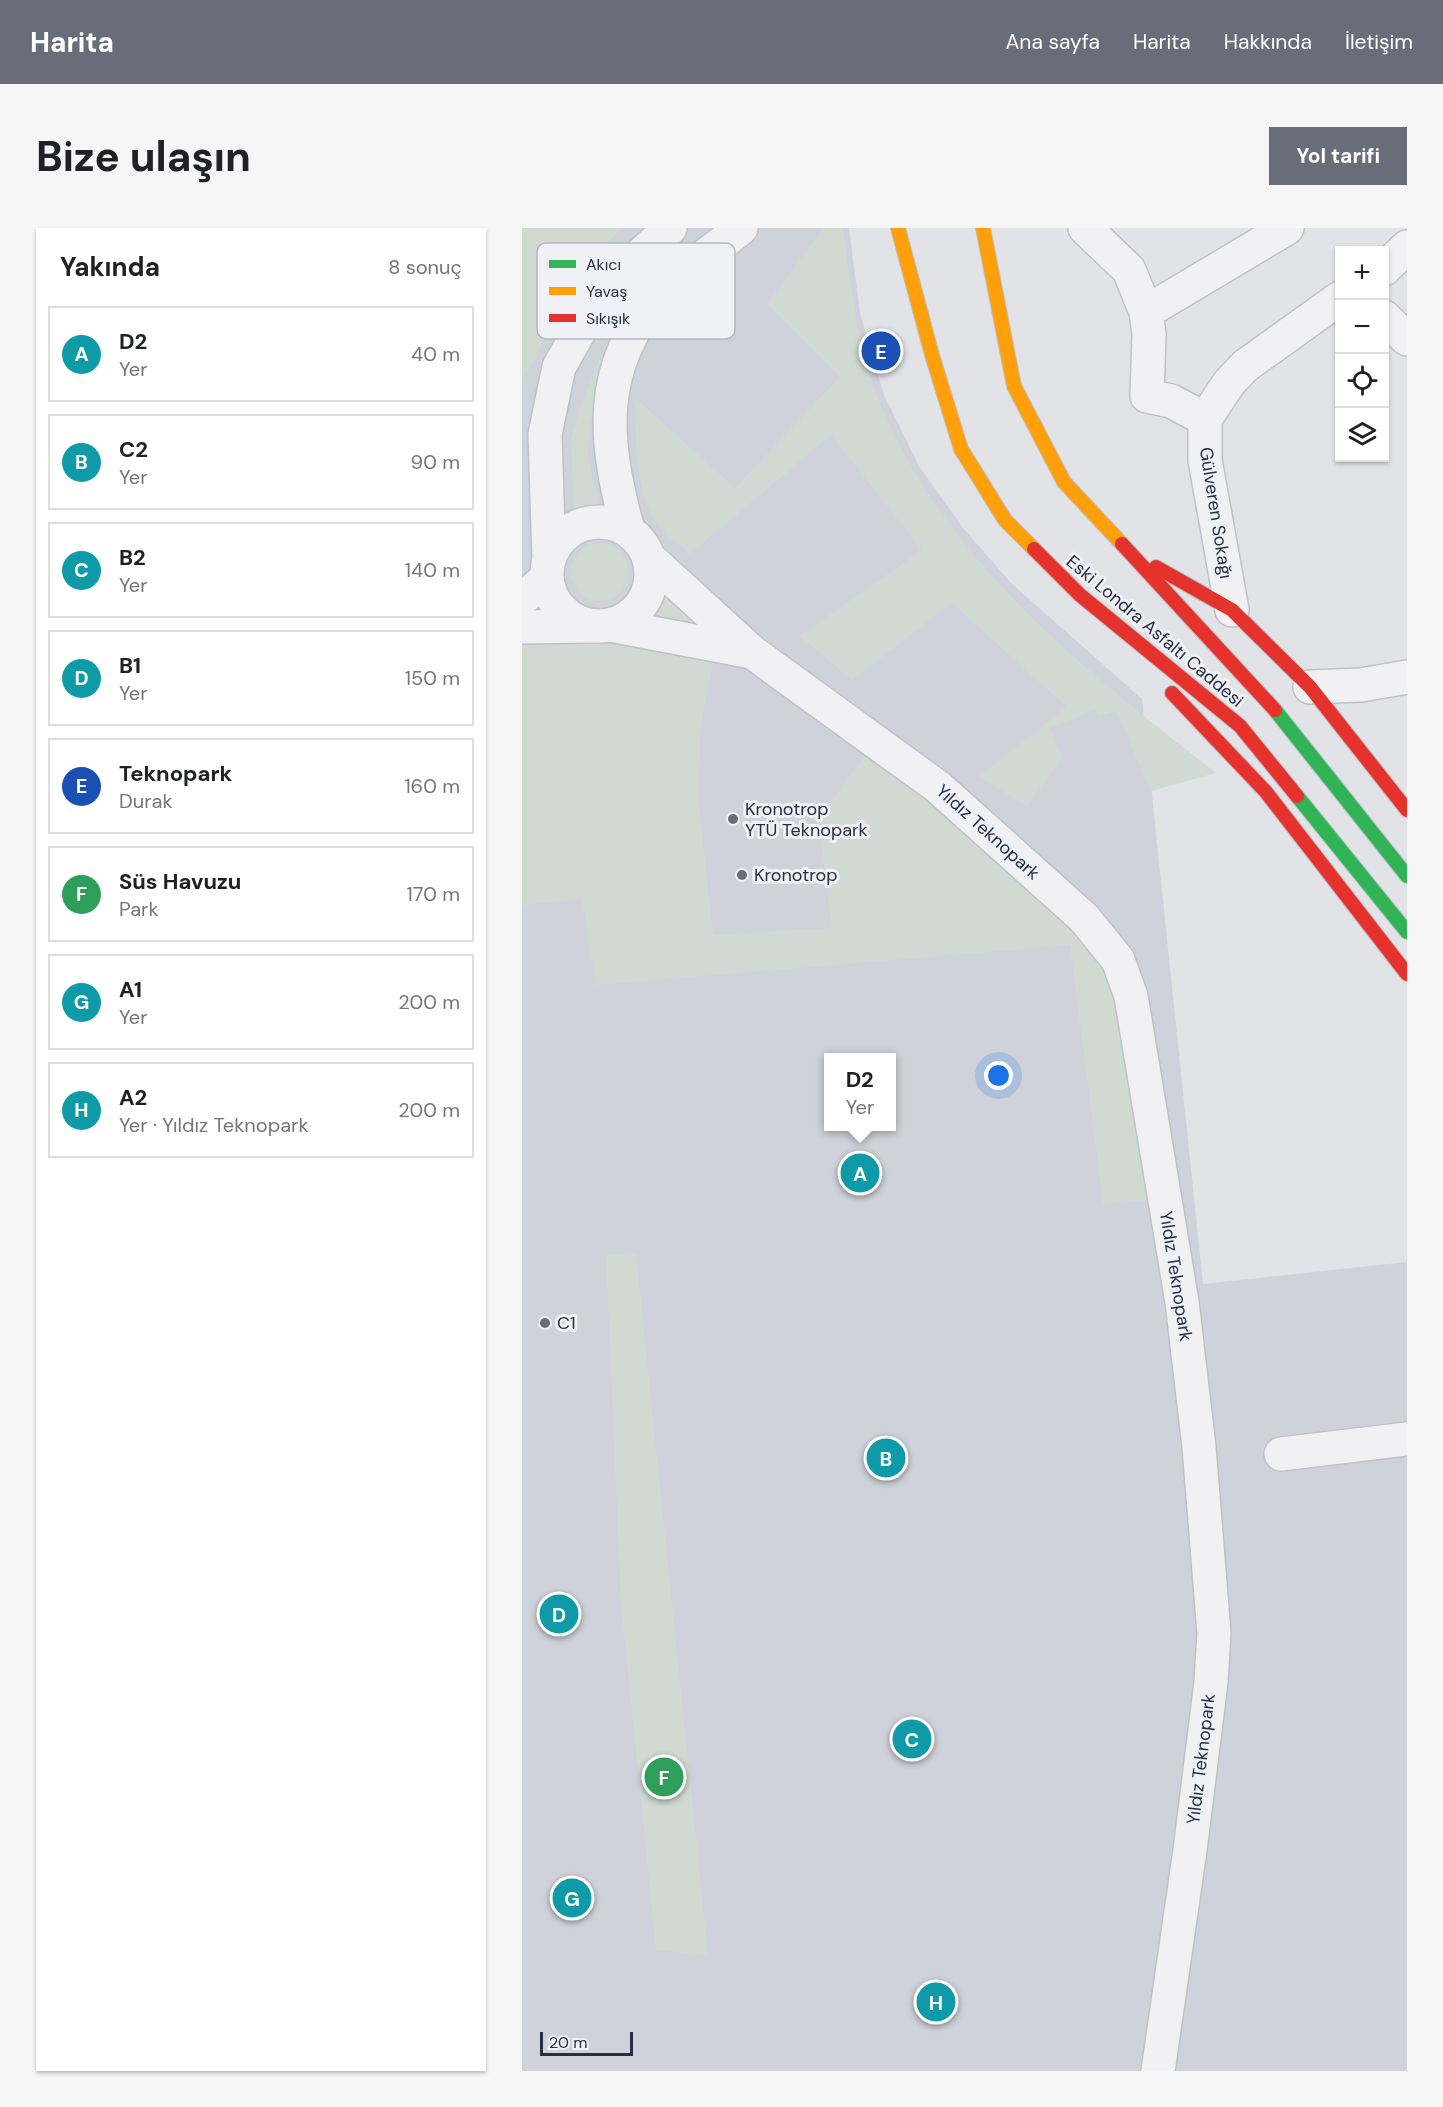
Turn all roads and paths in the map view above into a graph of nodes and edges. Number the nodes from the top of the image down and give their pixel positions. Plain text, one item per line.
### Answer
1 (670, 228) edge
2 (741, 228) edge
3 (898, 228) edge
4 (983, 228) edge
5 (1085, 228) edge
6 (1287, 228) edge
7 (654, 243) edge
8 (723, 243) edge
9 (1407, 247) edge
10 (1389, 264) edge
11 (1337, 300) edge
12 (1146, 312) junction
13 (1389, 323) edge
14 (575, 339) edge
15 (627, 339) edge
16 (1407, 339) edge
17 (1205, 419) junction
18 (628, 530) junction
19 (1128, 551) junction
20 (648, 557) junction
21 (548, 569) junction
22 (1080, 595) junction
23 (522, 599) edge
24 (1232, 610) junction
25 (601, 625) junction
26 (522, 627) edge
27 (752, 652) junction
28 (1407, 677) edge
29 (1310, 687) junction
30 (1407, 810) edge
31 (1407, 876) edge
32 (1407, 932) edge
33 (1407, 974) edge
34 (1407, 1439) edge
35 (1281, 1454) dead end
36 (1158, 2071) edge

1 - 7 street
2 - 8 street
3 - 22 main road, Eski Londra Asfaltı Caddesi
4 - 19 main road, Eski Londra Asfaltı Caddesi
5 - 12 street
6 - 12 street
9 - 10 street
11 - 17 street
12 - 17 street
13 - 16 street
14 - 21 street
15 - 18 street
17 - 24 street, Gülveren Sokağı
18 - 20 street
18 - 21 street
19 - 24 main road
19 - 31 main road, Eski Londra Asfaltı Caddesi
20 - 25 street
20 - 27 street, Yıldız Teknopark
21 - 23 street
21 - 25 street
22 - 32 main road, Eski Londra Asfaltı Caddesi
22 - 33 main road
24 - 29 main road
25 - 26 street, Yıldız Teknopark
25 - 27 street, Yıldız Teknopark
27 - 36 street, Yıldız Teknopark
28 - 29 street
29 - 30 main road
34 - 35 street

